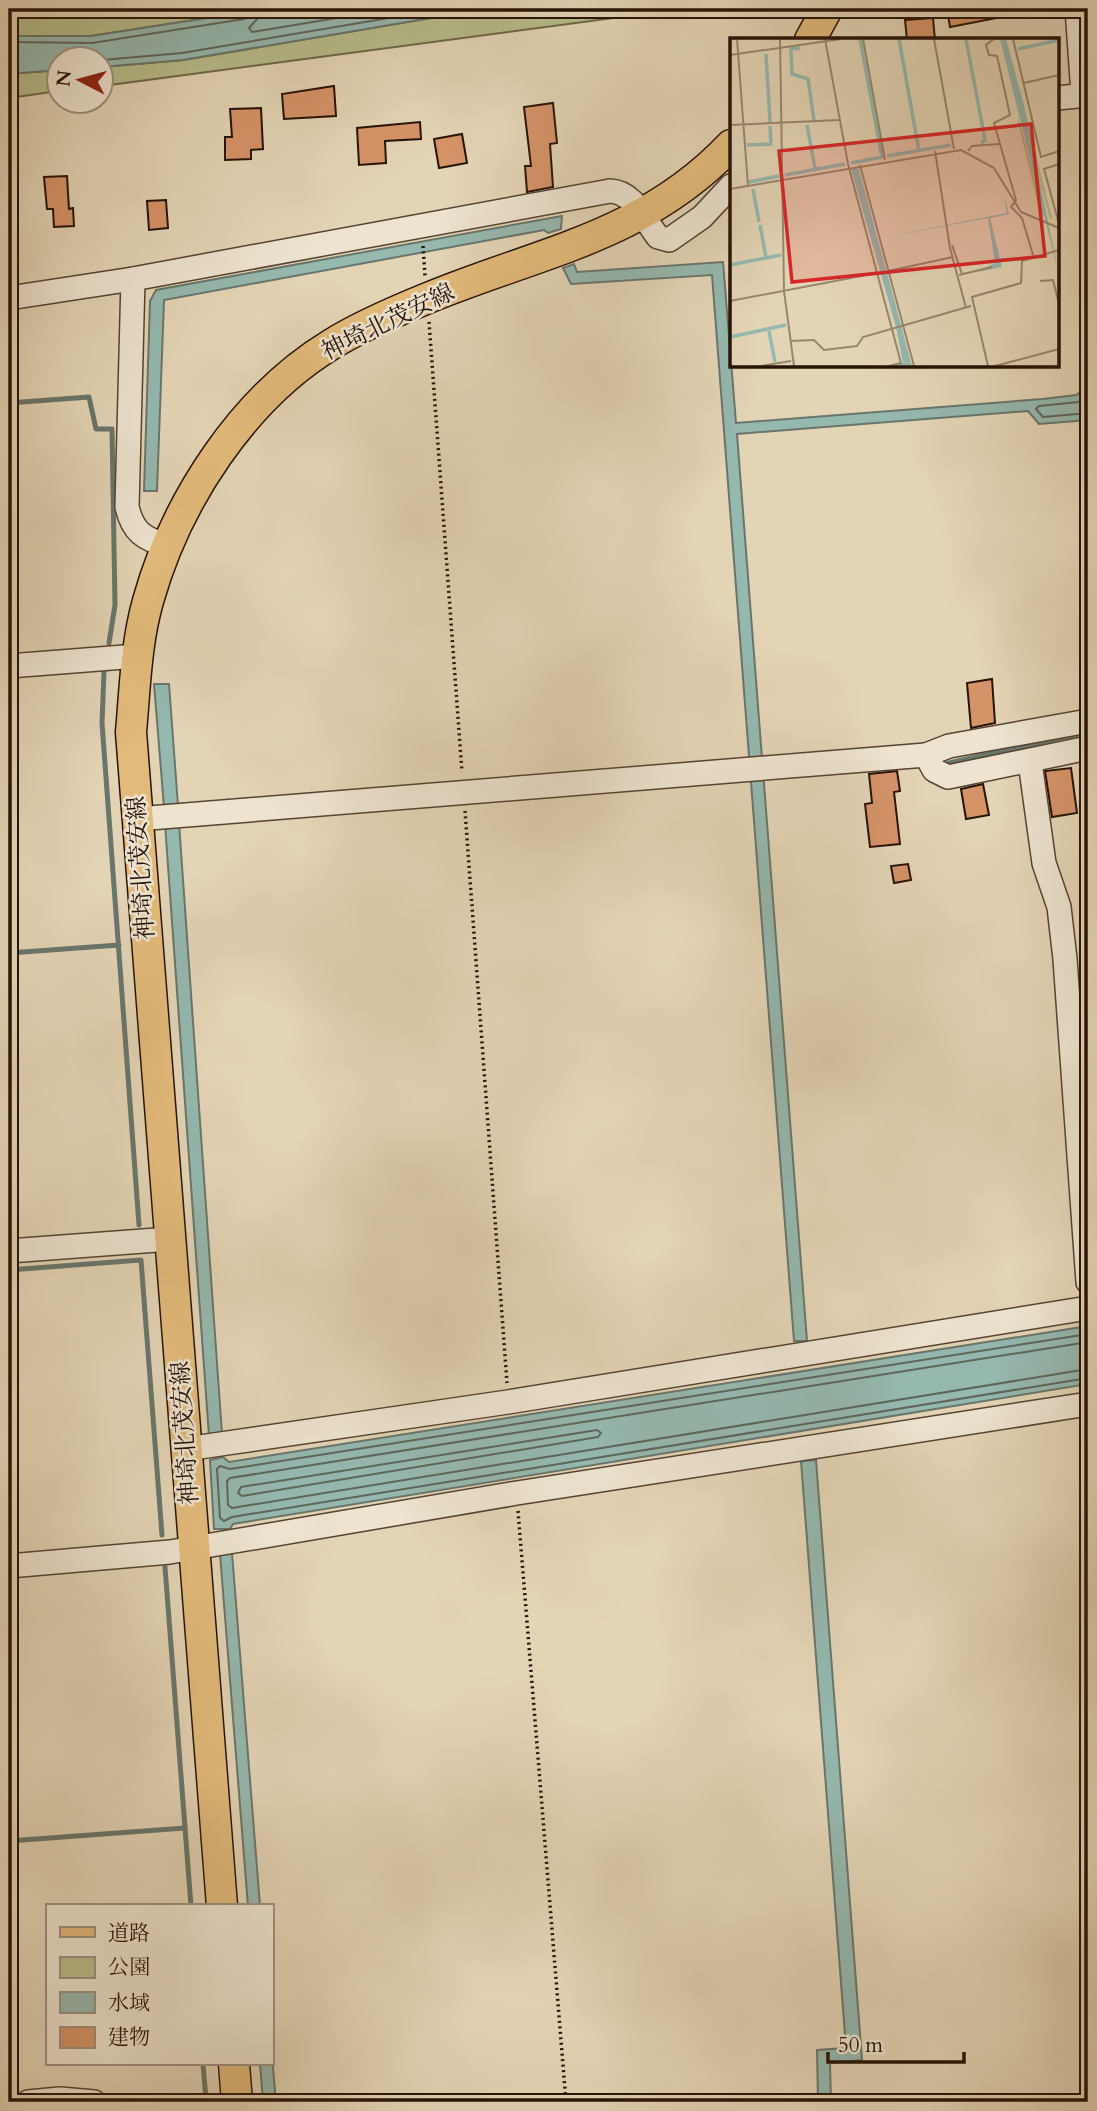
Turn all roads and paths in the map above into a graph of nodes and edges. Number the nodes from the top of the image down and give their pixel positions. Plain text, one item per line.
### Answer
1 (827, 9) edge
2 (1077, 9) edge
3 (811, 38) edge
4 (1085, 84) edge
5 (1058, 98) edge
6 (730, 146) edge
7 (730, 187) edge
8 (642, 215) junction
9 (422, 239) dead end
10 (133, 279) junction
11 (9, 298) edge
12 (427, 298) junction
13 (167, 547) junction
14 (137, 656) junction
15 (9, 666) edge
16 (1088, 721) edge
17 (1088, 748) edge
18 (926, 755) junction
19 (1030, 762) junction
20 (464, 792) junction
21 (159, 817) junction
22 (170, 1239) junction
23 (9, 1251) edge
24 (1088, 1282) edge
25 (1088, 1308) edge
26 (508, 1402) junction
27 (1088, 1404) edge
28 (207, 1447) junction
29 (517, 1493) junction
30 (214, 1544) junction
31 (9, 1566) edge
32 (222, 1904) edge
33 (234, 2066) edge
34 (28, 2102) edge
35 (94, 2102) edge
36 (237, 2102) edge
37 (565, 2102) edge

1 - 3 main road
2 - 4 street
4 - 5 street
6 - 8 main road, 神埼北茂安線
7 - 8 street
8 - 10 street
8 - 12 main road, 神埼北茂安線
9 - 12 path
10 - 11 street
10 - 13 street
12 - 13 main road, 神埼北茂安線
12 - 20 path
13 - 14 main road, 神埼北茂安線
14 - 15 street
14 - 21 main road, 神埼北茂安線
16 - 18 street
17 - 19 street
18 - 19 street
18 - 20 street
19 - 24 street
20 - 21 street
20 - 26 path
21 - 22 main road, 神埼北茂安線
22 - 23 street
22 - 28 main road, 神埼北茂安線
25 - 26 street
26 - 28 street
27 - 29 street
28 - 30 main road, 神埼北茂安線
29 - 30 street
29 - 37 path
30 - 31 street
30 - 32 main road, 神埼北茂安線
33 - 36 main road
34 - 35 street

